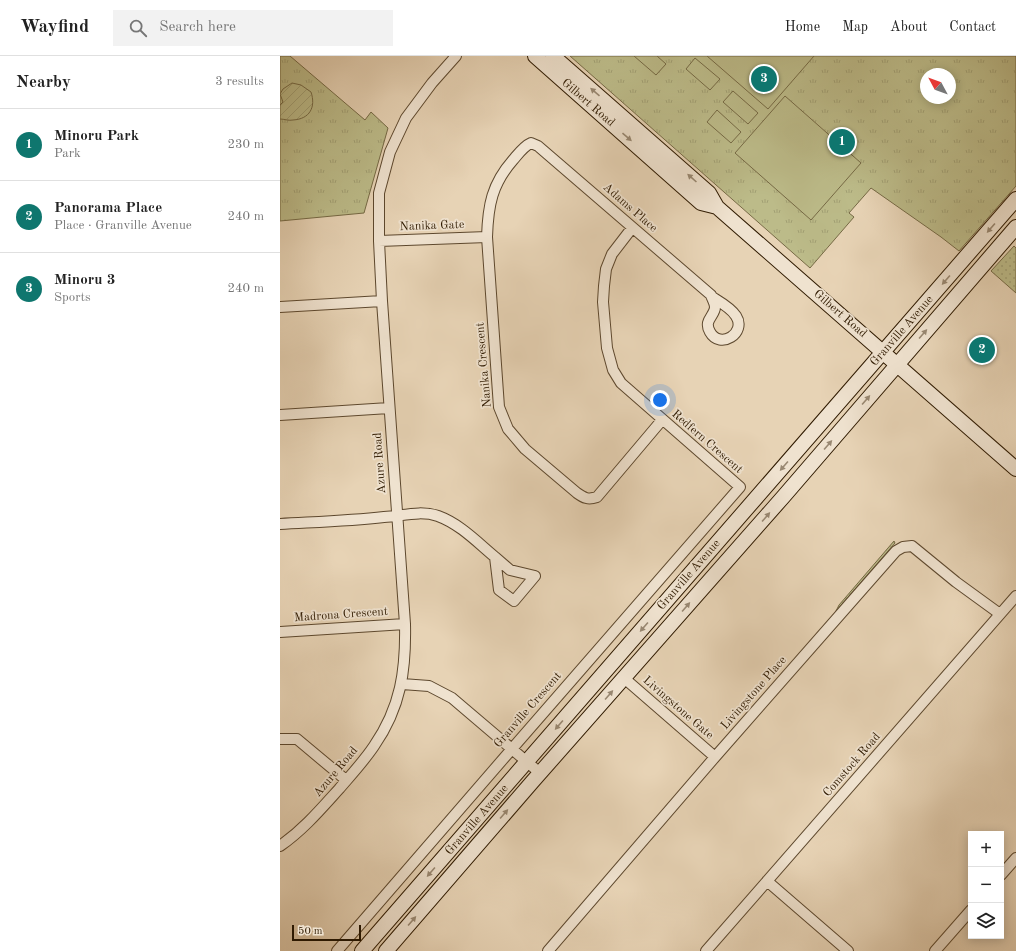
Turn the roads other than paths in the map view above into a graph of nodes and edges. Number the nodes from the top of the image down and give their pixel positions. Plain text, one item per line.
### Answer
1 (456, 56) edge
2 (535, 56) edge
3 (554, 56) edge
4 (531, 142) joint
5 (1016, 199) edge
6 (717, 207) junction
7 (1016, 226) edge
8 (632, 228) junction
9 (487, 237) junction
10 (379, 241) junction
11 (711, 295) dead end
12 (382, 300) junction
13 (280, 307) edge
14 (884, 352) junction
15 (897, 364) junction
16 (389, 408) junction
17 (280, 415) edge
18 (662, 420) junction
19 (1016, 469) edge
20 (740, 487) joint
21 (397, 516) junction
22 (280, 524) edge
23 (495, 557) junction
24 (1016, 596) edge
25 (1000, 614) junction
26 (405, 624) junction
27 (280, 632) edge
28 (624, 678) junction
29 (402, 684) junction
30 (280, 739) edge
31 (512, 749) junction
32 (715, 757) junction
33 (527, 762) junction
34 (540, 773) junction
35 (346, 780) junction
36 (280, 846) edge
37 (1016, 858) edge
38 (1004, 872) edge
39 (768, 881) junction
40 (968, 913) edge
41 (337, 951) edge
42 (362, 951) edge
43 (386, 951) edge
44 (548, 951) edge
45 (706, 951) edge
46 (848, 951) edge
47 (935, 951) edge

1 - 10 street, Azure Road
2 -> 6 main road, Gilbert Road
6 -> 3 main road, Gilbert Road
4 - 8 street, Adams Place
4 - 9 street, Nanika Crescent
5 -> 14 main road, Granville Avenue
6 - 14 main road, Gilbert Road
15 -> 7 main road, Granville Avenue
8 - 11 street, Adams Place
8 - 18 street, Redfern Crescent
9 - 10 street, Nanika Gate
9 - 18 street, Nanika Crescent
10 - 12 street, Azure Road
12 - 13 street
12 - 16 street, Azure Road
14 - 15 main road, Gilbert Road
14 -> 33 main road, Granville Avenue
15 - 19 main road, Gilbert Road
28 -> 15 main road, Granville Avenue
16 - 17 street
16 - 21 street, Azure Road
18 - 20 street, Redfern Crescent
20 - 31 street, Granville Crescent
21 - 22 street
21 - 23 street
21 - 26 street, Azure Road
23 - 23 street
24 - 25 street, Comstock Road
25 - 32 street, Livingstone Place
25 - 39 street, Comstock Road
26 - 27 street, Madrona Crescent
26 - 29 street, Azure Road
28 - 32 street, Livingstone Gate
34 -> 28 main road, Granville Avenue
29 - 31 street
29 - 35 street, Azure Road
30 - 35 street
31 - 33 street
31 - 41 street, Granville Crescent
32 - 44 street, Livingstone Place
33 - 34 street
33 -> 42 main road, Granville Avenue
43 -> 34 main road, Granville Avenue
35 - 36 street, Azure Road
37 - 38 street
39 - 45 street, Comstock Road
39 - 46 street
40 - 47 street

